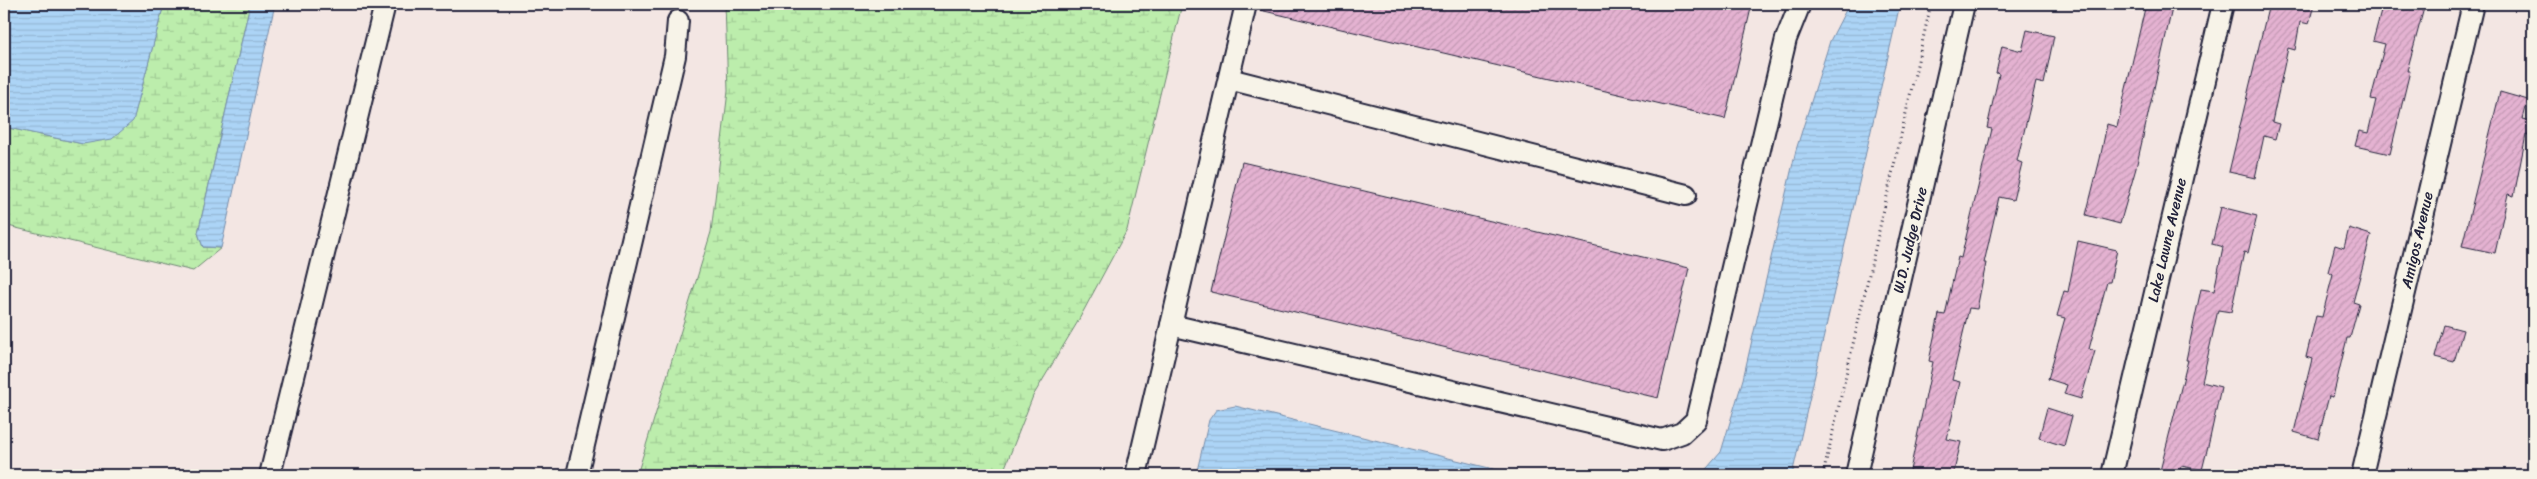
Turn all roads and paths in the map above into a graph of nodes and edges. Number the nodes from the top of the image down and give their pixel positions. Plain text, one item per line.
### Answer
1 (385, 4) edge
2 (1246, 4) edge
3 (1800, 4) edge
4 (1931, 4) edge
5 (1964, 4) edge
6 (2223, 4) edge
7 (2473, 4) edge
8 (678, 21) dead end
9 (1228, 79) junction
10 (1686, 194) dead end
11 (1171, 325) junction
12 (270, 475) edge
13 (577, 475) edge
14 (1136, 475) edge
15 (1823, 475) edge
16 (1856, 475) edge
17 (2112, 475) edge
18 (2362, 475) edge

1 - 12 street
2 - 9 street
3 - 11 street
4 - 15 path
5 - 16 street, W.D. Judge Drive
6 - 17 street, Lake Lawne Avenue
7 - 18 street, Amigos Avenue
8 - 13 street
9 - 10 street
9 - 11 street
11 - 14 street

